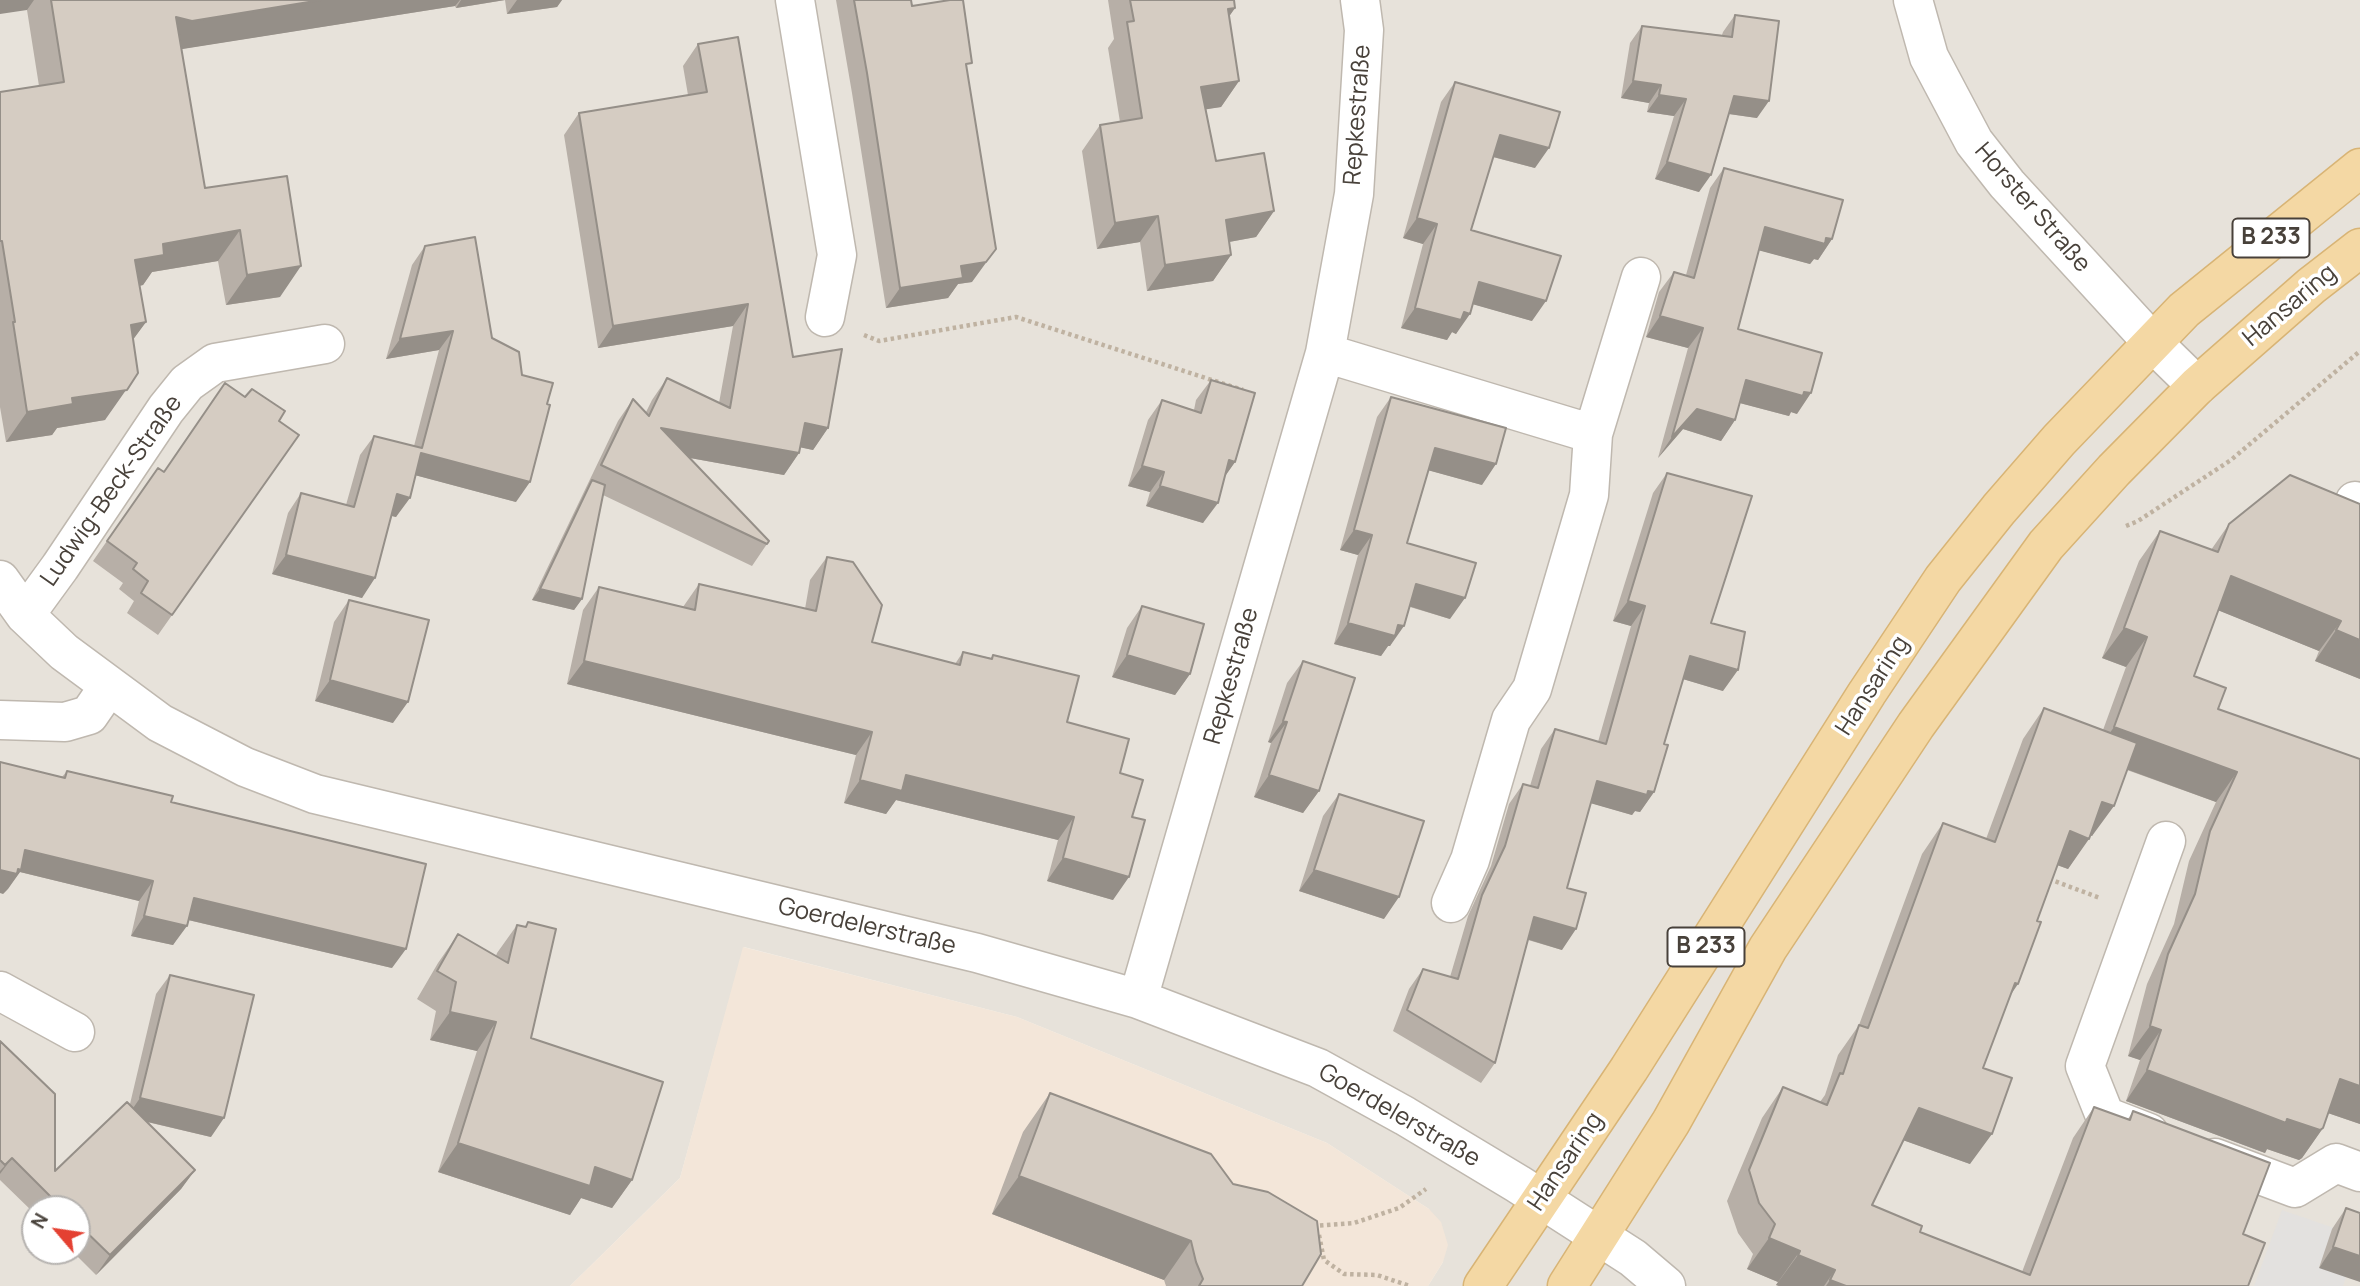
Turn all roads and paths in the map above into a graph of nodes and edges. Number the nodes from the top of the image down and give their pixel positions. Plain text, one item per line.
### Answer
1 (795, 0) edge
2 (1360, 0) edge
3 (1913, 0) edge
4 (2360, 168) edge
5 (2360, 248) edge
6 (1641, 277) dead end
7 (825, 317) joint
8 (2152, 342) junction
9 (325, 344) dead end
10 (2360, 351) edge
11 (1325, 353) junction
12 (2197, 386) junction
13 (1309, 411) junction
14 (1593, 434) junction
15 (2119, 530) dead end
16 (0, 580) edge
17 (25, 615) junction
18 (109, 686) junction
19 (0, 720) edge
20 (2166, 841) dead end
21 (2043, 877) edge
22 (1451, 903) dead end
23 (2140, 913) junction
24 (0, 991) edge
25 (1138, 999) junction
26 (75, 1032) dead end
27 (2360, 1172) edge
28 (1426, 1189) dead end
29 (1541, 1198) junction
30 (1306, 1224) edge
31 (1317, 1227) junction
32 (1600, 1235) junction
33 (1410, 1286) edge
34 (1483, 1286) edge
35 (1567, 1286) edge
36 (1666, 1286) edge

1 - 7 street
2 - 11 street, Repkestraße
3 - 8 street, Horster Straße
4 - 8 main road, Hansaring / B 233
5 - 12 main road, Hansaring / B 233
6 - 14 street
7 - 13 path
8 - 12 street, Horster Straße
8 - 29 main road, Hansaring / B 233
9 - 17 street, Ludwig-Beck-Straße
10 - 15 path
11 - 13 street, Repkestraße
11 - 14 street
12 - 32 main road, Hansaring / B 233
13 - 25 street, Repkestraße
14 - 22 street
16 - 17 street, Goerdelerstraße
17 - 18 street, Goerdelerstraße
18 - 19 street
18 - 25 street, Goerdelerstraße
20 - 23 street
21 - 23 path
23 - 27 street
24 - 26 street
25 - 29 street, Goerdelerstraße
28 - 31 path
29 - 32 street, Goerdelerstraße
29 - 34 main road, Hansaring / B 233
30 - 31 path
31 - 33 path
32 - 35 main road, Hansaring / B 233
32 - 36 street, Goerdelerstraße

